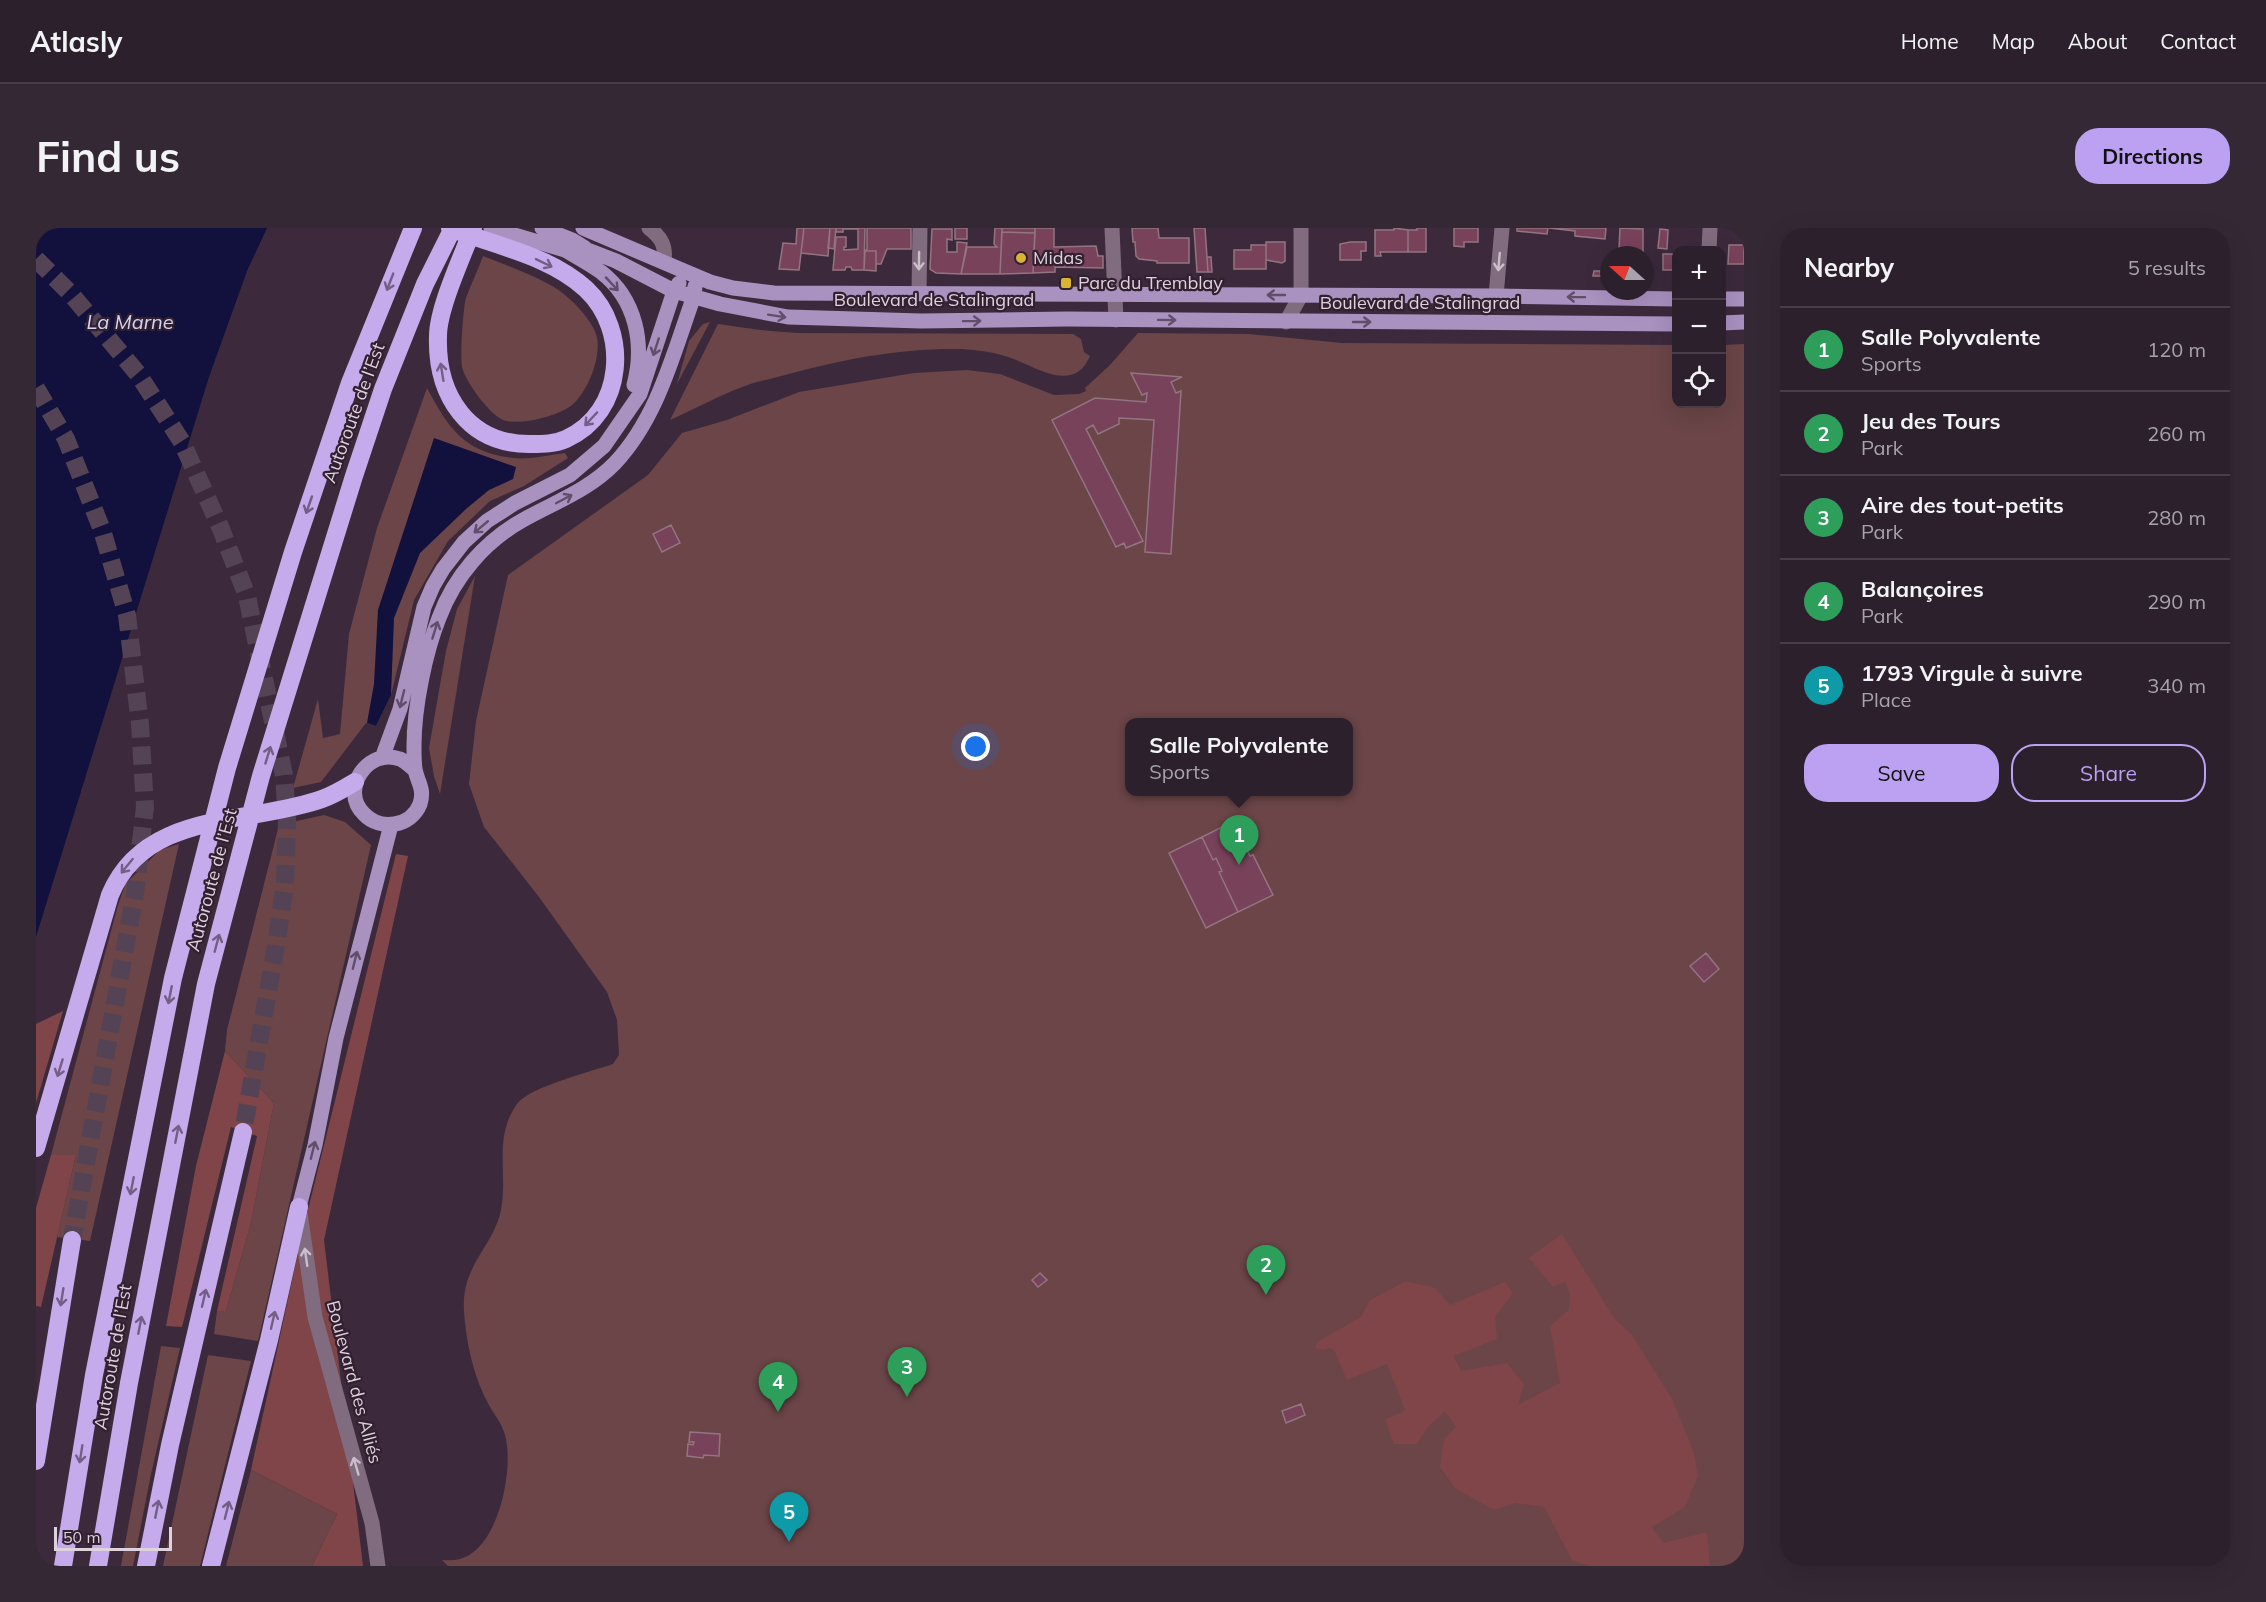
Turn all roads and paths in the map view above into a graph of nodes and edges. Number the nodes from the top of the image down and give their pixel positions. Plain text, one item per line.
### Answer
1 (413, 228) edge
2 (452, 228) edge
3 (473, 228) edge
4 (542, 228) edge
5 (583, 228) edge
6 (649, 228) edge
7 (920, 228) edge
8 (1112, 228) edge
9 (1301, 228) edge
10 (1502, 228) edge
11 (1710, 228) edge
12 (491, 233) edge
13 (1709, 246) edge
14 (585, 249) junction
15 (565, 250) junction
16 (664, 262) junction
17 (690, 275) junction
18 (674, 291) junction
19 (919, 294) junction
20 (1116, 294) junction
21 (1301, 295) junction
22 (693, 296) junction
23 (1496, 296) junction
24 (1672, 299) edge
25 (1726, 299) edge
26 (1744, 299) edge
27 (1116, 320) junction
28 (1286, 322) junction
29 (1744, 322) edge
30 (1726, 323) edge
31 (1672, 324) edge
32 (630, 406) junction
33 (382, 758) junction
34 (415, 770) junction
35 (356, 782) junction
36 (391, 825) junction
37 (243, 1132) tunnel mouth
38 (36, 1148) edge
39 (299, 1207) junction
40 (72, 1240) tunnel mouth
41 (36, 1461) edge
42 (63, 1566) edge
43 (98, 1566) edge
44 (146, 1566) edge
45 (211, 1566) edge
46 (378, 1566) edge

1 -> 42 highway, Autoroute de l’Est
2 - 12 highway
43 -> 2 highway, Autoroute de l’Est
12 -> 3 highway
4 - 14 main road
5 - 16 main road, Boulevard de Stalingrad
6 - 16 street
7 -> 19 street
8 - 20 street
9 - 21 street
10 -> 23 street
11 - 13 street
12 - 15 main road, Boulevard de Stalingrad
14 - 15 main road, Boulevard de Stalingrad
14 - 18 main road, Boulevard de Stalingrad
15 -> 32 main road
16 - 17 main road, Boulevard de Stalingrad
17 - 18 main road
17 - 19 main road, Boulevard de Stalingrad
17 - 22 main road
18 - 22 main road, Boulevard de Stalingrad
18 -> 32 main road
19 - 20 main road, Boulevard de Stalingrad
21 -> 20 main road, Boulevard de Stalingrad
20 - 27 street
21 - 23 main road, Boulevard de Stalingrad
21 - 28 street
22 -> 27 main road, Boulevard de Stalingrad
34 -> 22 main road
24 -> 23 main road, Boulevard de Stalingrad
25 - 26 main road
27 -> 28 main road, Boulevard de Stalingrad
28 -> 31 main road, Boulevard de Stalingrad
29 - 30 main road
32 -> 33 main road
33 - 34 main road
33 - 35 main road
34 - 36 main road
35 - 36 main road
35 -> 38 highway
39 -> 36 main road
44 -> 37 highway
45 -> 39 highway
46 -> 39 street, Boulevard des Alliés
40 -> 41 highway

